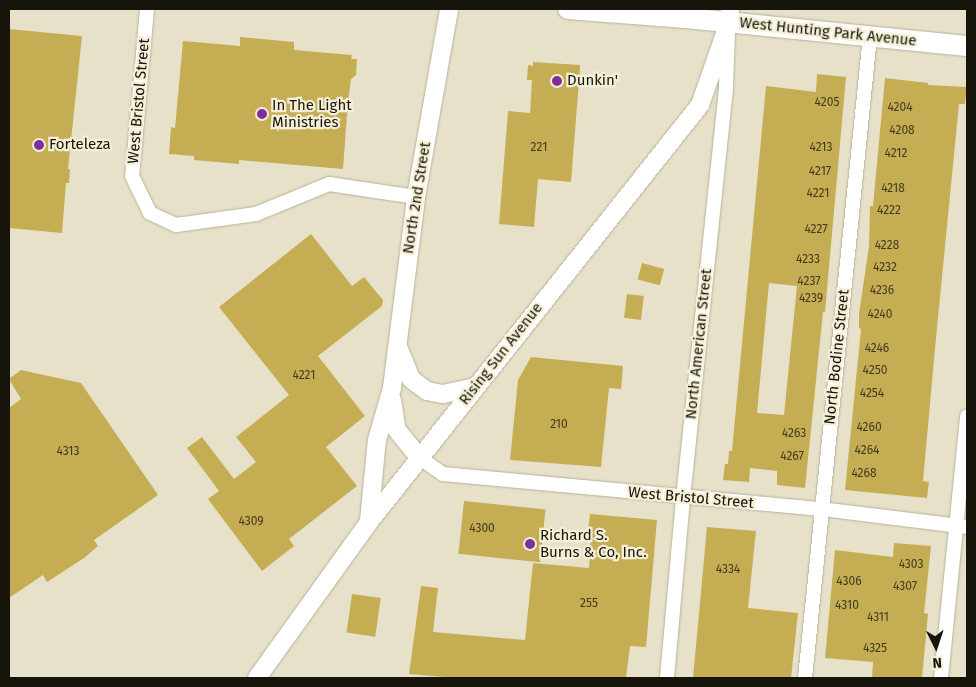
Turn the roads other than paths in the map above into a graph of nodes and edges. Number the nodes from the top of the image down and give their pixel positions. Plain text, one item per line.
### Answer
1 (147, 9) edge
2 (449, 9) edge
3 (568, 9) edge
4 (730, 16) edge
5 (870, 36) junction
6 (967, 46) edge
7 (416, 197) junction
8 (398, 346) junction
9 (475, 387) junction
10 (392, 388) junction
11 (967, 416) edge
12 (420, 458) junction
13 (684, 498) junction
14 (821, 509) junction
15 (369, 522) junction
16 (962, 526) edge
17 (257, 678) edge
18 (667, 678) edge
19 (805, 678) edge
20 (942, 678) edge

1 - 7 street, West Bristol Street
2 - 7 street, North 2nd Street
3 - 4 main road, West Hunting Park Avenue
4 - 5 main road, West Hunting Park Avenue
4 - 9 street, Rising Sun Avenue
4 - 13 street, North American Street
5 - 6 main road, West Hunting Park Avenue
5 - 14 street, North Bodine Street
7 - 8 street, North 2nd Street
8 - 9 street
8 - 10 street, North 2nd Street
9 - 12 street, Rising Sun Avenue
10 - 12 street, North 2nd Street
10 - 15 street, North 2nd Street
11 - 16 street
12 - 13 street, West Bristol Street
12 - 15 street, Rising Sun Avenue
13 - 14 street, West Bristol Street
13 - 18 street, North American Street
14 - 16 street, West Bristol Street
14 - 19 street, North Bodine Street
15 - 17 street, Rising Sun Avenue
16 - 20 street

